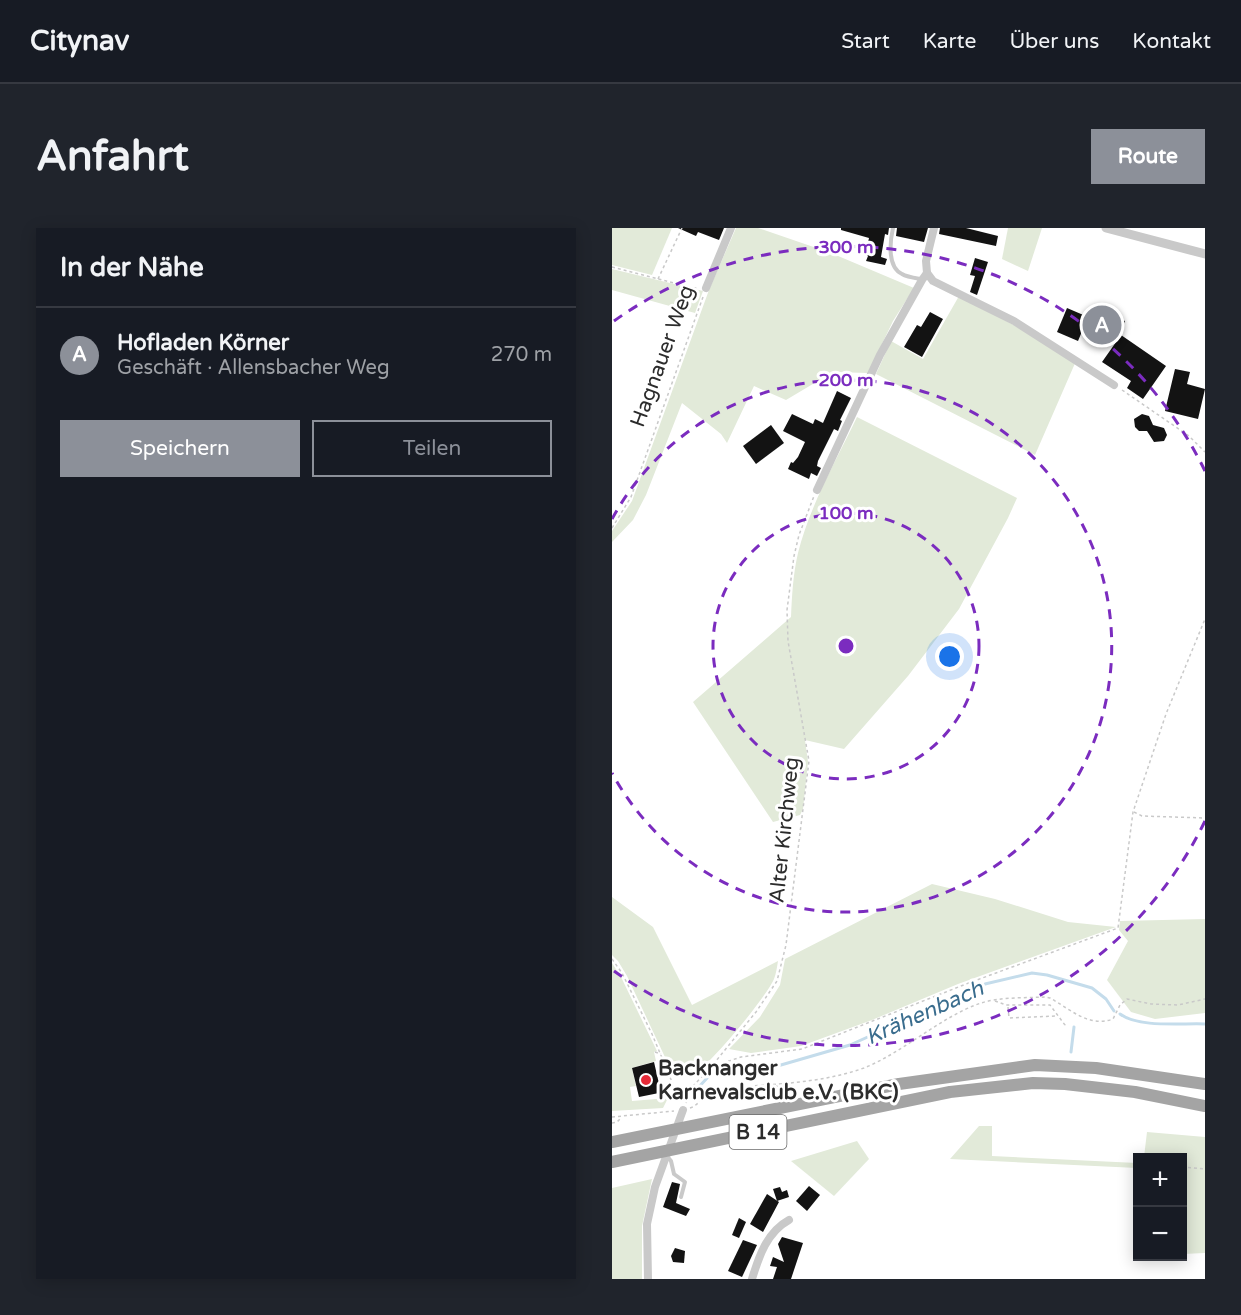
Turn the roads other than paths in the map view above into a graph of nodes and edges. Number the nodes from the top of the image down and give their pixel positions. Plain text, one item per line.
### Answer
1 (731, 228) edge
2 (893, 228) edge
3 (934, 228) edge
4 (1106, 228) edge
5 (1205, 254) edge
6 (924, 277) junction
7 (706, 288) road end
8 (1114, 385) road end
9 (817, 490) road end
10 (1005, 1070) junction
11 (1065, 1084) junction
12 (1205, 1084) edge
13 (1205, 1106) edge
14 (683, 1110) road end
15 (612, 1142) edge
16 (666, 1155) junction
17 (612, 1162) edge
18 (681, 1197) dead end
19 (789, 1220) dead end
20 (648, 1279) edge
21 (752, 1279) edge

1 - 7 street, Hagnauer Weg
2 - 6 lane
3 - 6 street
4 - 5 street
6 - 8 street
6 - 9 street
10 - 11 main road, B 14
10 - 12 main road
10 - 15 main road, B 14
11 - 13 main road, B 14
11 - 17 main road, B 14
14 - 16 street
16 - 18 lane
16 - 20 street
19 - 21 street

